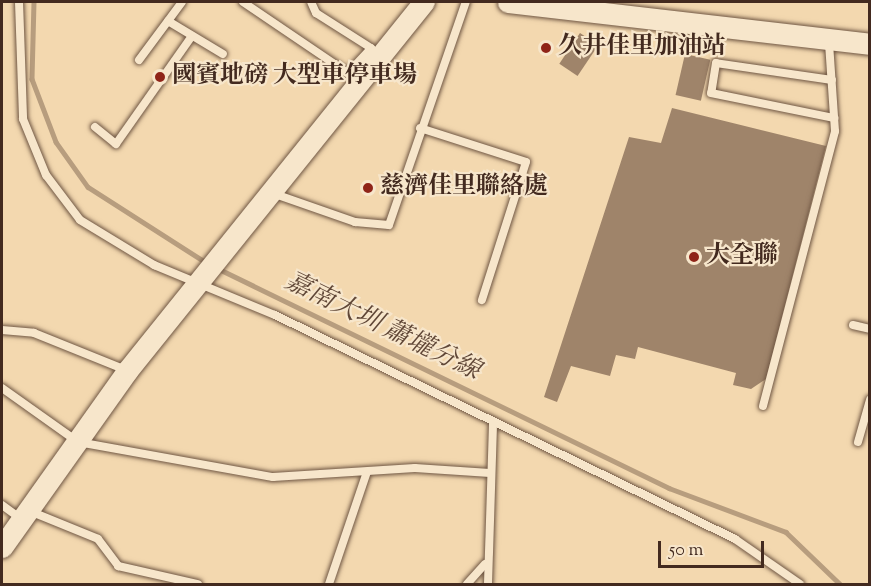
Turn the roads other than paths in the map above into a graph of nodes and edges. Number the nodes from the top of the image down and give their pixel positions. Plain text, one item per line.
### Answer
1 (19, 2) edge
2 (182, 2) edge
3 (243, 2) edge
4 (311, 2) edge
5 (424, 2) edge
6 (466, 2) edge
7 (508, 2) edge
8 (168, 21) junction
9 (192, 36) junction
10 (829, 40) junction
11 (870, 44) edge
12 (223, 54) dead end
13 (139, 60) dead end
14 (832, 80) junction
15 (834, 118) junction
16 (95, 127) dead end
17 (420, 128) junction
18 (271, 192) junction
19 (197, 284) junction
20 (482, 300) dead end
21 (853, 325) dead end
22 (870, 328) edge
23 (2, 330) edge
24 (127, 371) junction
25 (2, 388) edge
26 (870, 400) edge
27 (763, 406) dead end
28 (493, 423) junction
29 (858, 441) dead end
30 (78, 442) junction
31 (367, 472) junction
32 (490, 473) junction
33 (2, 505) edge
34 (27, 516) junction
35 (2, 547) edge
36 (485, 564) junction
37 (198, 585) edge
38 (329, 585) edge
39 (467, 585) edge
40 (488, 585) edge
41 (800, 585) edge

1 - 19 lane
2 - 8 lane
3 - 4 lane
5 - 18 street
6 - 17 lane
7 - 10 street
8 - 9 lane
8 - 13 lane
9 - 12 lane
9 - 16 lane
10 - 11 street
10 - 14 lane
14 - 15 lane
14 - 15 lane
15 - 27 lane
17 - 18 lane
17 - 20 lane
18 - 19 street
19 - 24 street
19 - 28 lane
21 - 22 lane
23 - 24 lane
24 - 30 street
25 - 30 lane
26 - 29 lane
28 - 32 lane
28 - 41 lane
30 - 31 lane
30 - 34 street
31 - 32 lane
31 - 38 lane
32 - 36 lane
33 - 34 lane
34 - 35 street
34 - 37 lane
36 - 39 lane
36 - 40 lane

